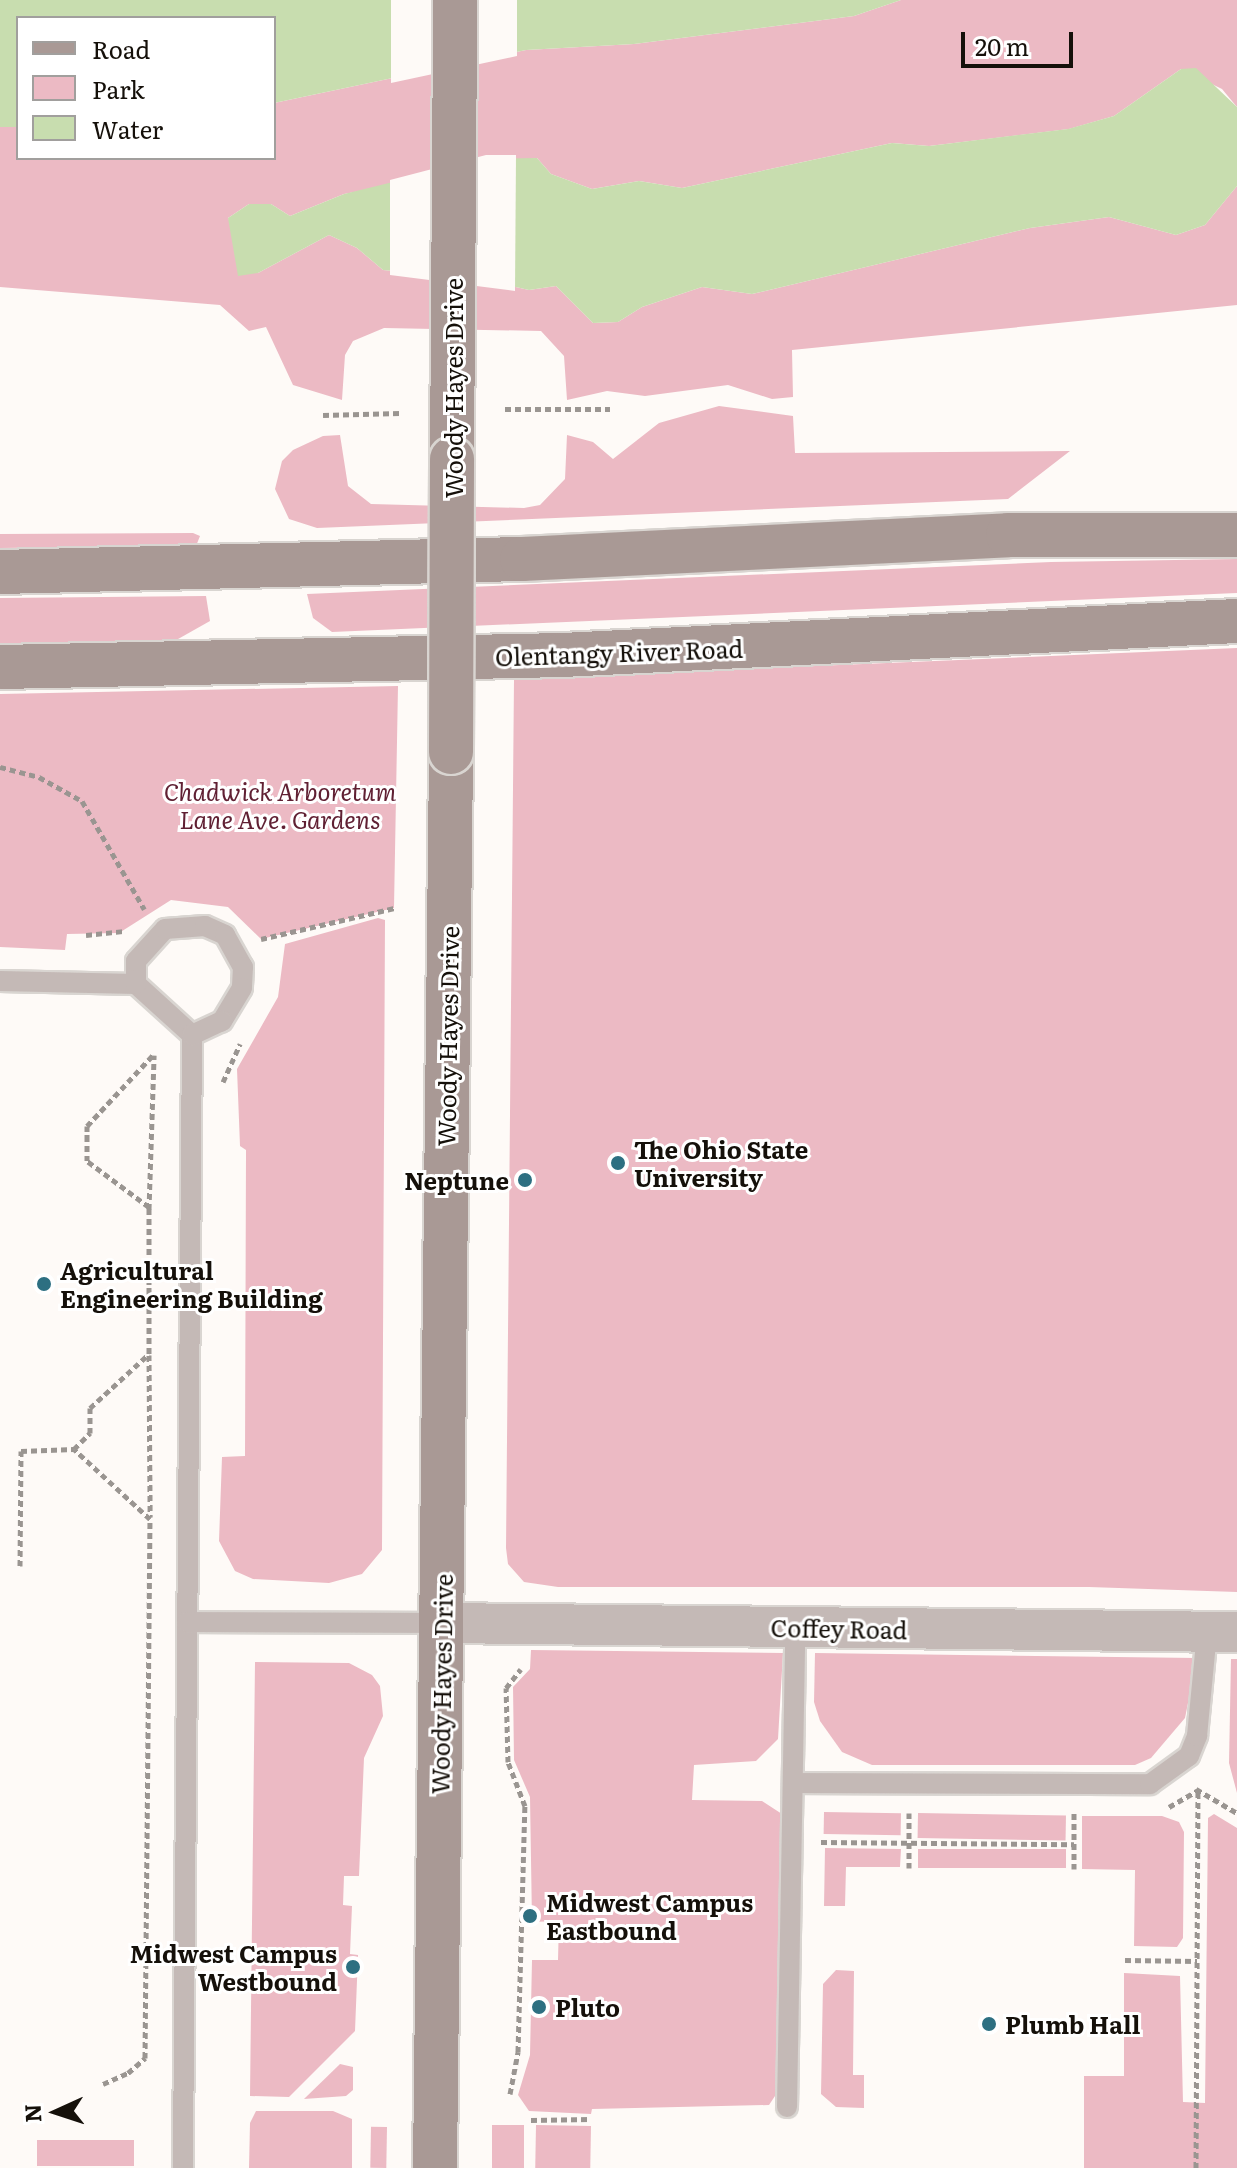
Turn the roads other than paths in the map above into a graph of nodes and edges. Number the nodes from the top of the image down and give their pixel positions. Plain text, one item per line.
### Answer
1 (455, 0) edge
2 (1237, 535) edge
3 (0, 572) edge
4 (1237, 621) edge
5 (0, 667) edge
6 (0, 981) edge
7 (136, 984) junction
8 (192, 1035) junction
9 (187, 1622) junction
10 (441, 1623) junction
11 (795, 1627) junction
12 (1222, 1632) edge
13 (793, 1783) junction
14 (787, 2107) dead end
15 (183, 2168) edge
16 (435, 2168) edge

1 - 10 main road, Woody Hayes Drive, bridge
2 - 3 main road
4 - 5 main road, Olentangy River Road
6 - 7 lane
7 - 8 lane
7 - 8 lane
8 - 9 lane
9 - 10 lane
9 - 15 lane
10 - 11 street, Coffey Road
10 - 16 main road, Woody Hayes Drive
11 - 12 street, Coffey Road
11 - 13 lane
12 - 13 lane
13 - 14 lane

